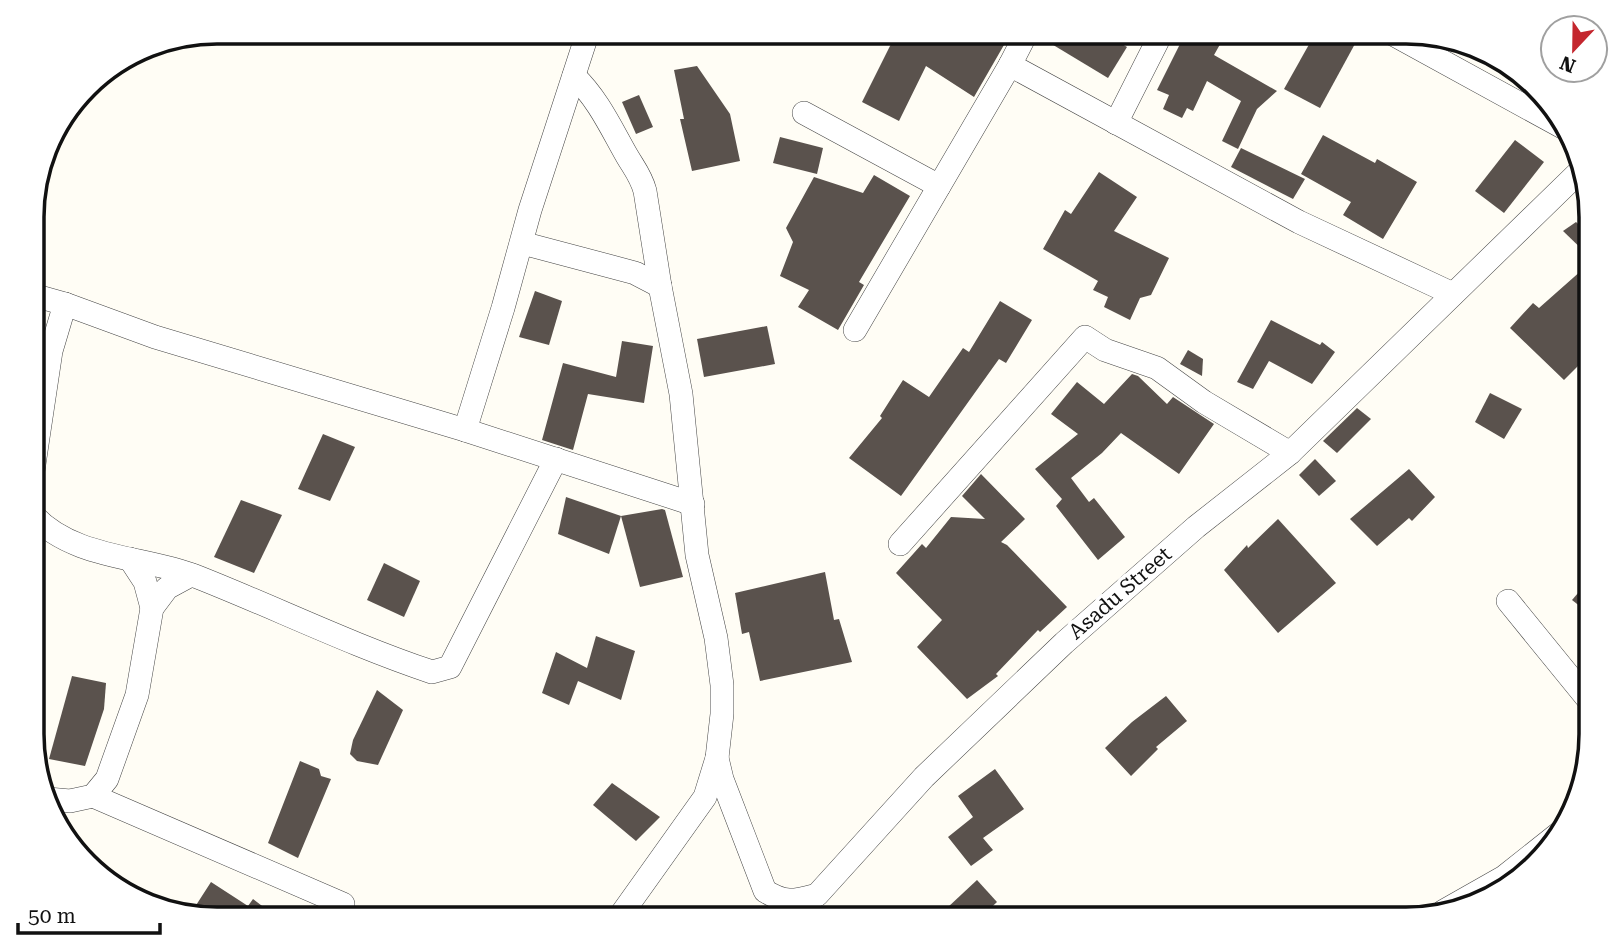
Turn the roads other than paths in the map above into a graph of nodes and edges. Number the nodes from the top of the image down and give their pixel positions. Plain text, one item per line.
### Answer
1 (584, 44) edge
2 (1021, 44) edge
3 (1156, 44) edge
4 (1411, 44) edge
5 (1010, 65) junction
6 (574, 76) junction
7 (804, 113) dead end
8 (1550, 121) edge
9 (1116, 123) junction
10 (1574, 177) edge
11 (939, 186) junction
12 (522, 243) junction
13 (660, 286) junction
14 (1453, 294) junction
15 (44, 298) edge
16 (65, 304) junction
17 (855, 330) dead end
18 (44, 398) edge
19 (465, 430) junction
20 (1290, 453) junction
21 (555, 459) junction
22 (693, 504) junction
23 (44, 527) edge
24 (900, 544) dead end
25 (130, 559) junction
26 (191, 575) junction
27 (1508, 601) dead end
28 (152, 608) junction
29 (1579, 688) edge
30 (717, 758) junction
31 (93, 796) junction
32 (57, 800) edge
33 (1513, 871) edge
34 (1479, 891) edge
35 (343, 904) dead end
36 (627, 907) edge

1 - 6 street
2 - 5 street
3 - 9 street
4 - 8 street
5 - 9 street
5 - 11 street
6 - 12 street
6 - 13 street
7 - 11 street
9 - 14 street
10 - 14 street, Asadu Street
11 - 17 street
12 - 13 street
12 - 19 street
13 - 22 street
14 - 20 street, Asadu Street
15 - 16 street
16 - 18 street
16 - 19 street
19 - 21 street
20 - 24 street
20 - 30 street, Asadu Street
21 - 22 street
21 - 26 street
22 - 30 street
23 - 25 street
25 - 26 street
25 - 28 street
26 - 28 street
27 - 29 street
28 - 31 street
30 - 36 street
31 - 32 street
31 - 35 street
33 - 34 street

